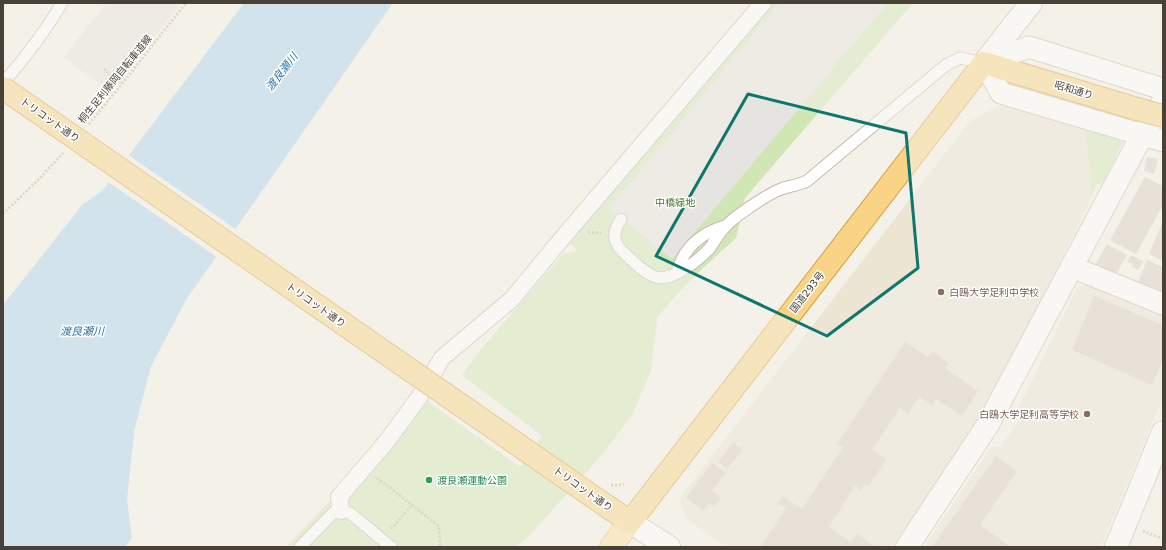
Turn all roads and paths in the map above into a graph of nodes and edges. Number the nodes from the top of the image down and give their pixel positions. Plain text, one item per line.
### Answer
1 (62, 3) edge
2 (186, 3) edge
3 (762, 3) edge
4 (1031, 3) edge
5 (984, 63) junction
6 (104, 69) dead end
7 (3, 83) edge
8 (122, 84) junction
9 (3, 88) edge
10 (1163, 89) edge
11 (1163, 102) edge
12 (1163, 116) edge
13 (86, 127) dead end
14 (1142, 135) junction
15 (1163, 141) edge
16 (65, 150) dead end
17 (3, 214) edge
18 (621, 219) dead end
19 (725, 226) junction
20 (1072, 267) junction
21 (676, 272) junction
22 (1163, 304) edge
23 (1163, 432) edge
24 (364, 468) junction
25 (624, 484) dead end
26 (619, 485) dead end
27 (412, 504) junction
28 (341, 511) junction
29 (630, 522) junction
30 (1141, 530) dead end
31 (387, 534) dead end
32 (1163, 539) edge
33 (300, 547) edge
34 (391, 547) edge
35 (440, 547) edge
36 (611, 547) edge
37 (669, 547) edge
38 (908, 547) edge
39 (1116, 547) edge

1 - 7 lane
2 - 8 path, 桐生足利藤岡自転車道線
3 - 24 street
4 - 5 street
5 - 10 street
5 - 12 highway, 昭和通り, bridge
5 - 14 street
5 - 19 lane
5 - 29 highway, 国道293号
6 - 8 path
8 - 13 path, 桐生足利藤岡自転車道線
9 - 29 highway, トリコット通り, bridge
11 - 14 street
14 - 15 street
14 - 20 street
16 - 17 path
18 - 21 lane
19 - 21 lane
19 - 21 lane
20 - 22 street
20 - 38 street
23 - 39 street
24 - 27 path
24 - 28 street
25 - 26 path
27 - 31 path
27 - 35 path
28 - 33 lane
28 - 34 lane
29 - 36 main road
29 - 37 street
30 - 32 path

